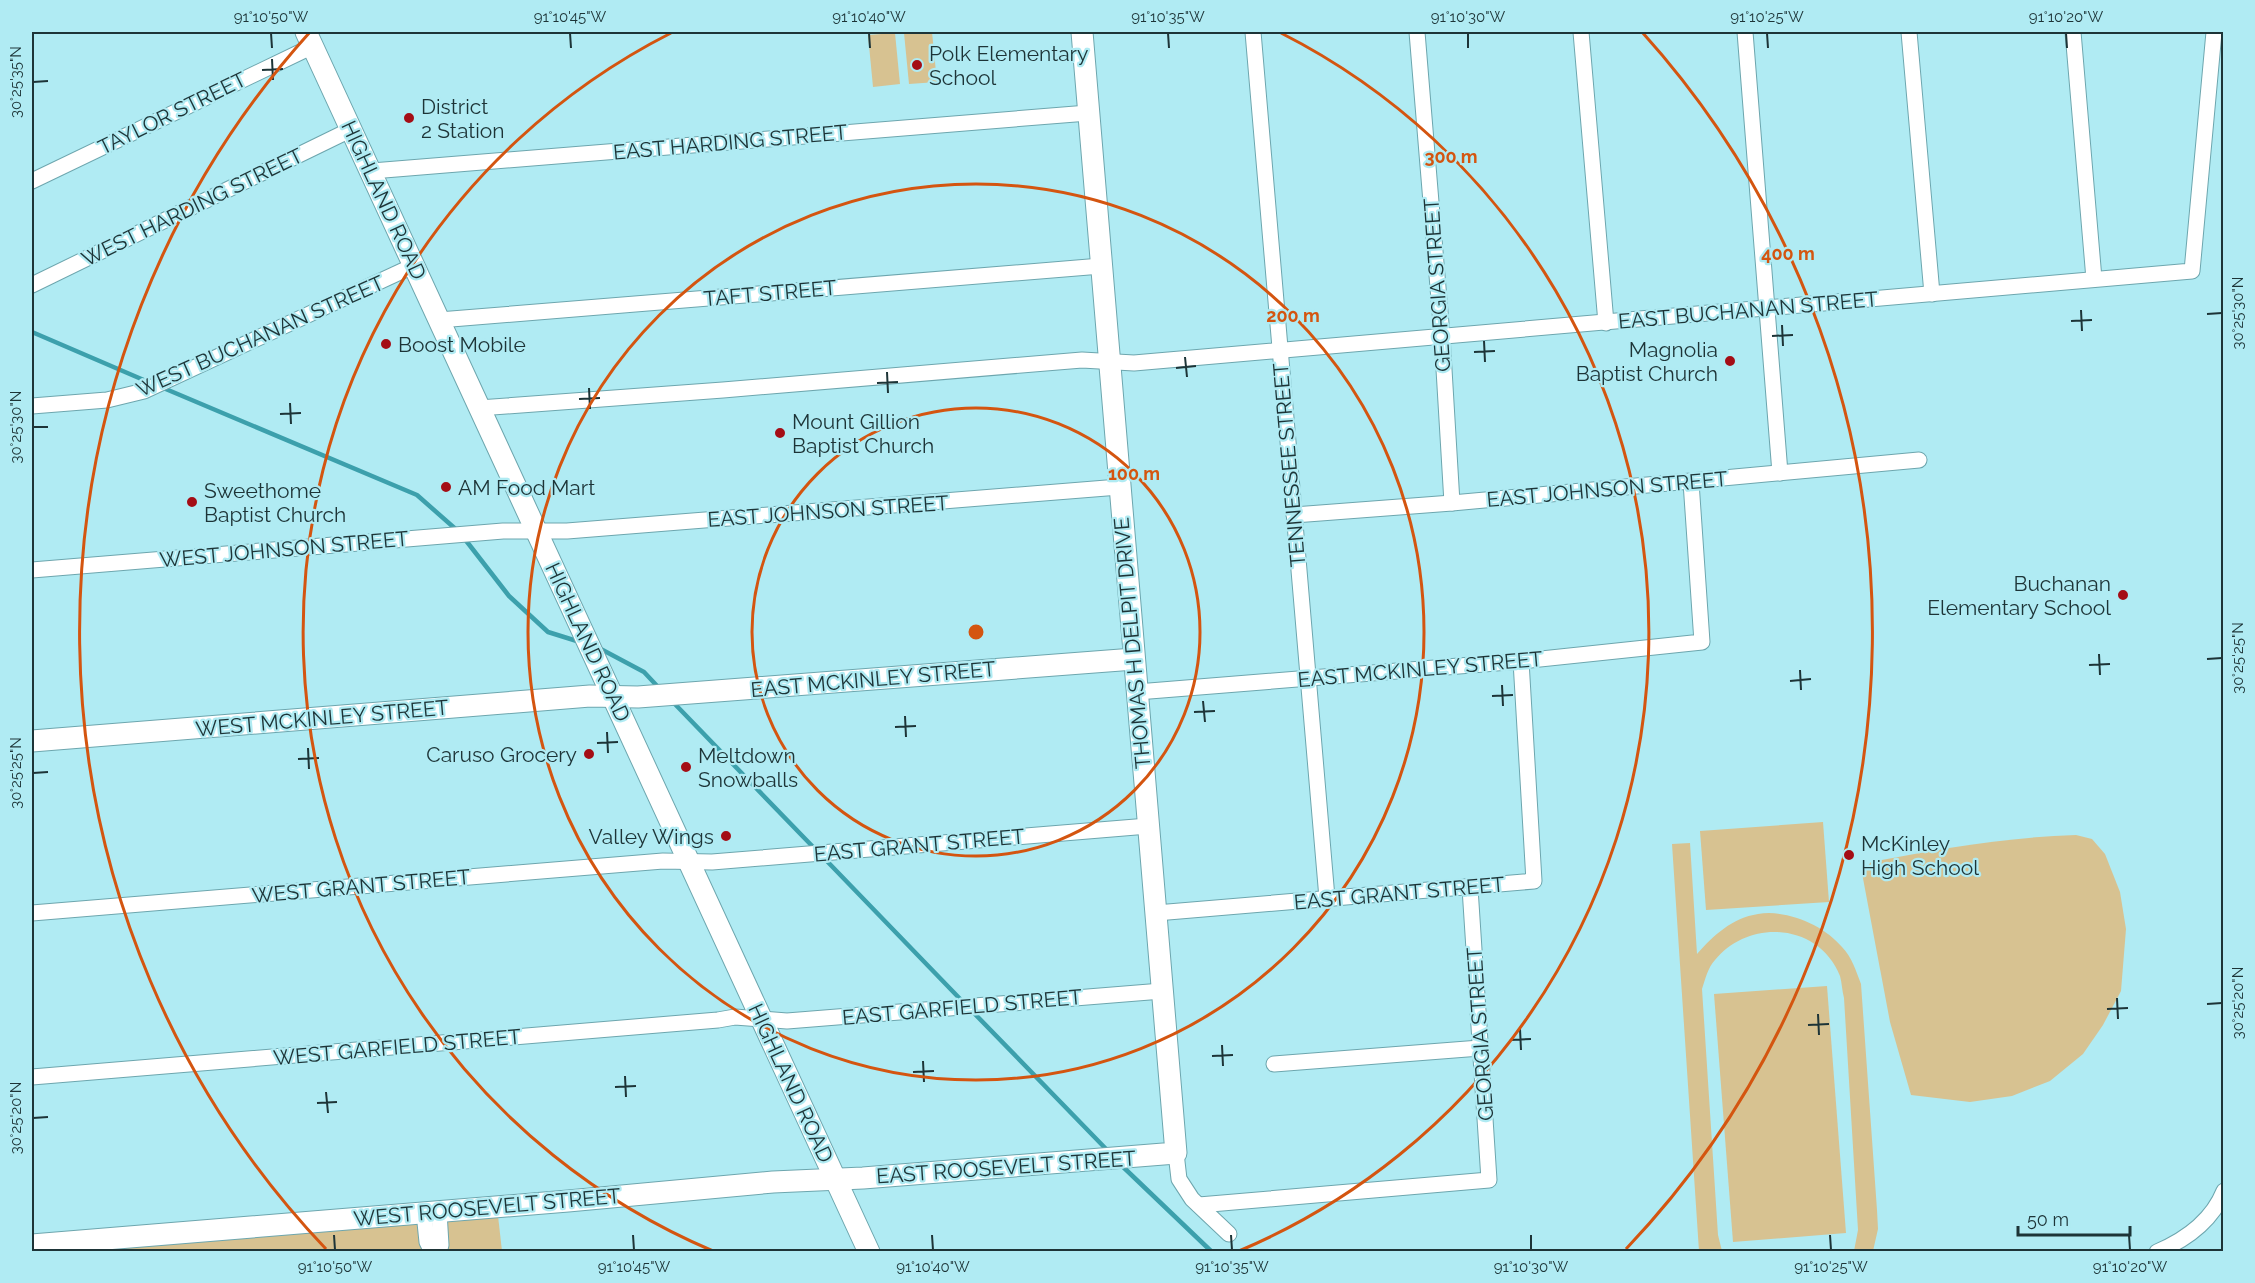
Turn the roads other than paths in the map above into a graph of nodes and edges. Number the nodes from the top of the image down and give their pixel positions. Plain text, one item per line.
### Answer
1 (1082, 32) edge
2 (1253, 32) edge
3 (1417, 32) edge
4 (1581, 32) edge
5 (1744, 32) edge
6 (1909, 32) edge
7 (2073, 32) edge
8 (2214, 32) edge
9 (310, 39) edge
10 (1088, 113) junction
11 (352, 129) junction
12 (372, 171) junction
13 (32, 181) edge
14 (415, 265) junction
15 (1101, 266) junction
16 (2094, 279) junction
17 (32, 285) edge
18 (1932, 294) junction
19 (1767, 309) junction
20 (439, 320) junction
21 (1606, 323) junction
22 (1442, 336) junction
23 (1279, 350) junction
24 (1109, 361) junction
25 (32, 406) edge
26 (479, 408) junction
27 (1919, 460) dead end
28 (1780, 473) junction
29 (1691, 482) junction
30 (1119, 487) junction
31 (1452, 503) junction
32 (1294, 515) junction
33 (536, 531) junction
34 (32, 570) edge
35 (1134, 659) junction
36 (1521, 661) junction
37 (1307, 678) junction
38 (609, 688) junction
39 (1137, 692) junction
40 (32, 741) edge
41 (1148, 826) junction
42 (690, 862) junction
43 (1470, 888) junction
44 (1327, 898) junction
45 (32, 913) edge
46 (1156, 914) junction
47 (1162, 991) junction
48 (762, 1019) junction
49 (1480, 1048) junction
50 (1274, 1064) dead end
51 (32, 1077) edge
52 (1176, 1153) junction
53 (835, 1179) junction
54 (2223, 1191) edge
55 (1199, 1205) junction
56 (431, 1212) junction
57 (1229, 1234) dead end
58 (32, 1245) edge
59 (432, 1251) edge
60 (439, 1251) edge
61 (869, 1251) edge
62 (2157, 1251) edge

1 - 10 street, THOMAS H DELPIT DRIVE
2 - 23 street, TENNESSEE STREET
3 - 22 street, GEORGIA STREET
4 - 21 street
5 - 19 street
6 - 18 street
7 - 16 street
8 - 16 street, EAST BUCHANAN STREET
9 - 11 street, HIGHLAND ROAD
9 - 13 street, TAYLOR STREET
10 - 12 street, EAST HARDING STREET
10 - 15 street, THOMAS H DELPIT DRIVE
11 - 12 street, HIGHLAND ROAD
11 - 17 street, WEST HARDING STREET
12 - 14 street, HIGHLAND ROAD
14 - 20 street, HIGHLAND ROAD
14 - 25 street, WEST BUCHANAN STREET
15 - 20 street, TAFT STREET
15 - 24 street, THOMAS H DELPIT DRIVE
16 - 18 street, EAST BUCHANAN STREET
18 - 19 street, EAST BUCHANAN STREET
19 - 21 street, EAST BUCHANAN STREET
19 - 28 street
20 - 26 street, HIGHLAND ROAD
21 - 22 street, EAST BUCHANAN STREET
22 - 23 street, EAST BUCHANAN STREET
22 - 31 street, GEORGIA STREET
23 - 24 street, EAST BUCHANAN STREET
23 - 32 street, TENNESSEE STREET
24 - 26 street, EAST BUCHANAN STREET
24 - 30 street, THOMAS H DELPIT DRIVE
26 - 33 street, HIGHLAND ROAD
27 - 28 street, EAST JOHNSON STREET
28 - 29 street, EAST JOHNSON STREET
29 - 31 street, EAST JOHNSON STREET
29 - 36 street, EAST MCKINLEY STREET
30 - 33 street, EAST JOHNSON STREET
30 - 35 street, THOMAS H DELPIT DRIVE
31 - 32 street, EAST JOHNSON STREET
32 - 37 street, TENNESSEE STREET
33 - 34 street, WEST JOHNSON STREET
33 - 38 street, HIGHLAND ROAD
35 - 38 street, EAST MCKINLEY STREET
35 - 39 street, THOMAS H DELPIT DRIVE
36 - 37 street, EAST MCKINLEY STREET
36 - 43 street, EAST GRANT STREET
37 - 39 street, EAST MCKINLEY STREET
37 - 44 street, TENNESSEE STREET
38 - 40 street, WEST MCKINLEY STREET
38 - 42 street, HIGHLAND ROAD
39 - 41 street, THOMAS H DELPIT DRIVE
41 - 42 street, EAST GRANT STREET
41 - 46 street, THOMAS H DELPIT DRIVE
42 - 45 street, WEST GRANT STREET
42 - 48 street, HIGHLAND ROAD
43 - 44 street, EAST GRANT STREET
43 - 49 street, GEORGIA STREET
44 - 46 street, EAST GRANT STREET
46 - 47 street, THOMAS H DELPIT DRIVE
47 - 48 street, EAST GARFIELD STREET
47 - 52 street, THOMAS H DELPIT DRIVE
48 - 51 street, WEST GARFIELD STREET
48 - 53 street, HIGHLAND ROAD
49 - 50 street
49 - 55 street, GEORGIA STREET
52 - 53 street, EAST ROOSEVELT STREET
52 - 55 street, THOMAS H DELPIT DRIVE
53 - 56 street, WEST ROOSEVELT STREET
53 - 61 street, HIGHLAND ROAD
54 - 62 street
55 - 57 street, THOMAS H DELPIT DRIVE
56 - 58 street, WEST ROOSEVELT STREET
56 - 59 street
56 - 60 street

